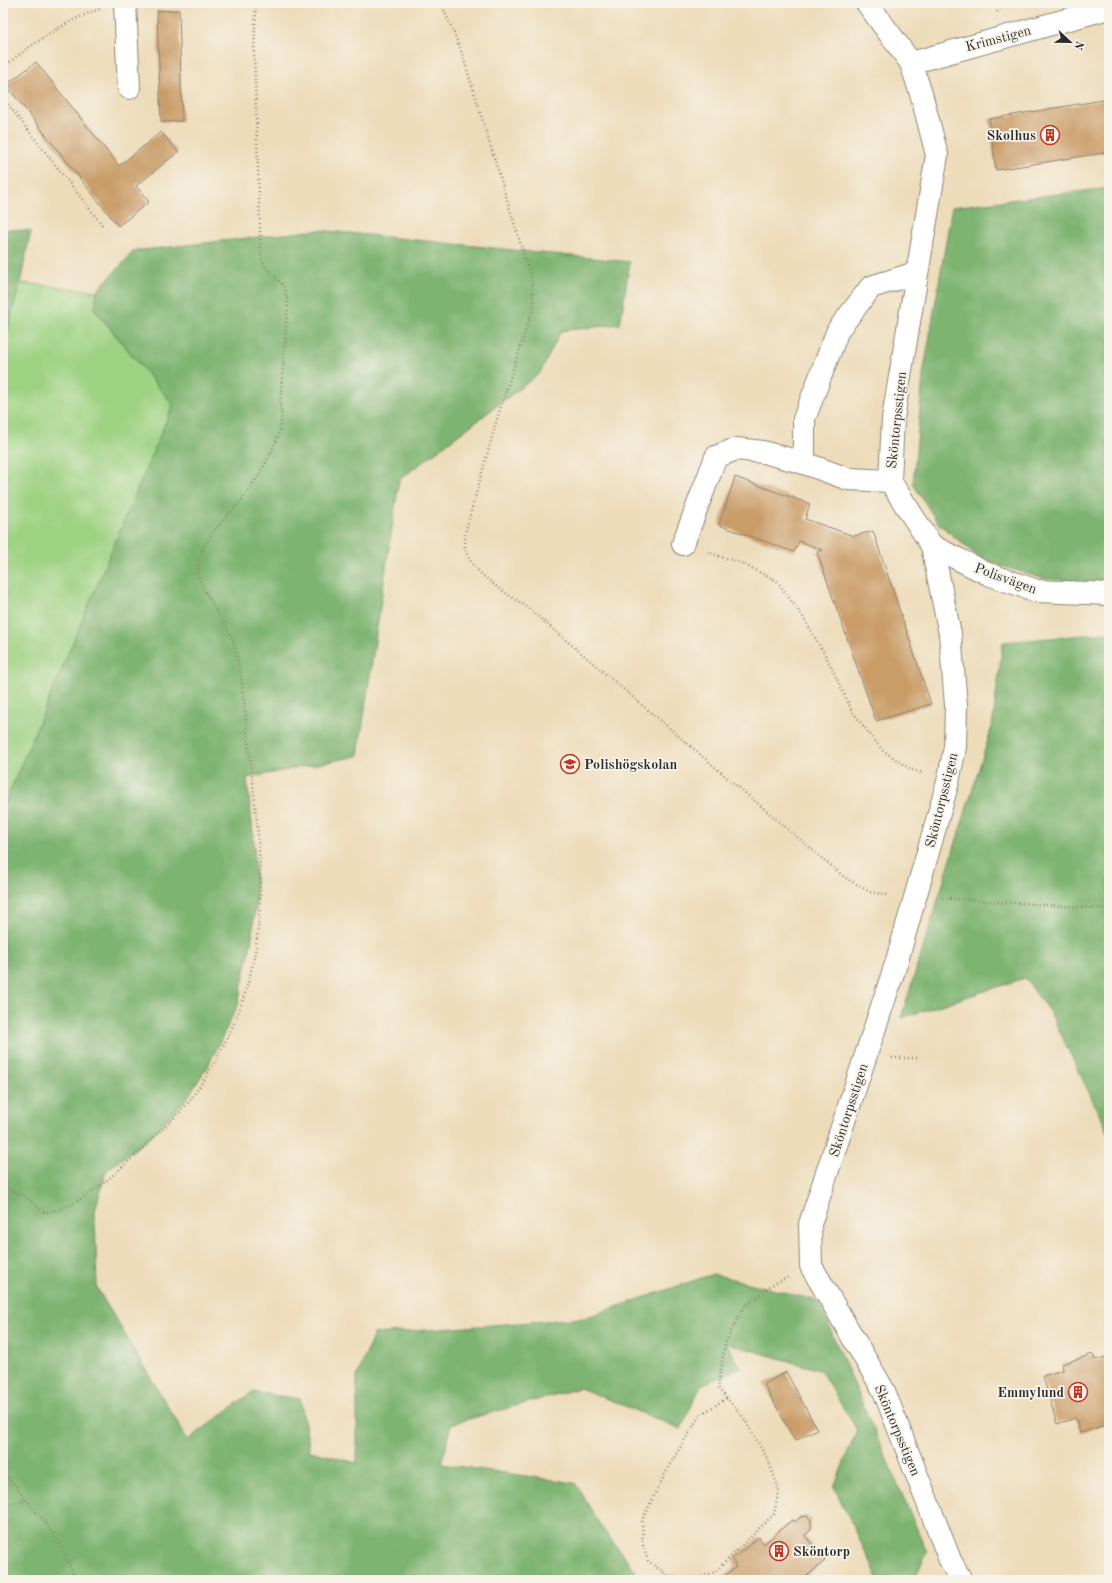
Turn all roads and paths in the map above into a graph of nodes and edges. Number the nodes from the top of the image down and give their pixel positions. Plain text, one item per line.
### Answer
1 (256, 3) edge
2 (441, 3) edge
3 (867, 3) edge
4 (116, 5) edge
5 (1109, 8) edge
6 (910, 64) junction
7 (3, 67) edge
8 (129, 88) dead end
9 (3, 98) edge
10 (103, 226) dead end
11 (916, 273) junction
12 (804, 463) junction
13 (890, 480) junction
14 (683, 544) joint
15 (932, 546) junction
16 (1109, 594) edge
17 (948, 782) junction
18 (915, 896) junction
19 (1109, 910) edge
20 (3, 1186) edge
21 (811, 1266) junction
22 (3, 1396) edge
23 (728, 1398) junction
24 (3, 1431) edge
25 (3, 1471) edge
26 (26, 1501) junction
27 (3, 1504) edge
28 (76, 1580) edge
29 (683, 1580) edge
30 (690, 1580) edge
31 (961, 1580) edge

1 - 20 path
2 - 18 path
3 - 6 street, Sköntorpsstigen
4 - 7 path
4 - 8 street
5 - 6 street, Krimstigen
6 - 11 street, Sköntorpsstigen
9 - 10 path
11 - 12 street
11 - 13 street, Sköntorpsstigen
12 - 13 street
12 - 14 street
13 - 15 street, Sköntorpsstigen
14 - 17 path
15 - 16 street, Polisvägen
15 - 17 street, Sköntorpsstigen
17 - 18 street, Sköntorpsstigen
18 - 19 path
18 - 21 street, Sköntorpsstigen
21 - 23 path
21 - 31 street, Sköntorpsstigen
22 - 24 path
23 - 29 path
23 - 30 path
25 - 26 path
26 - 27 path
26 - 28 path

